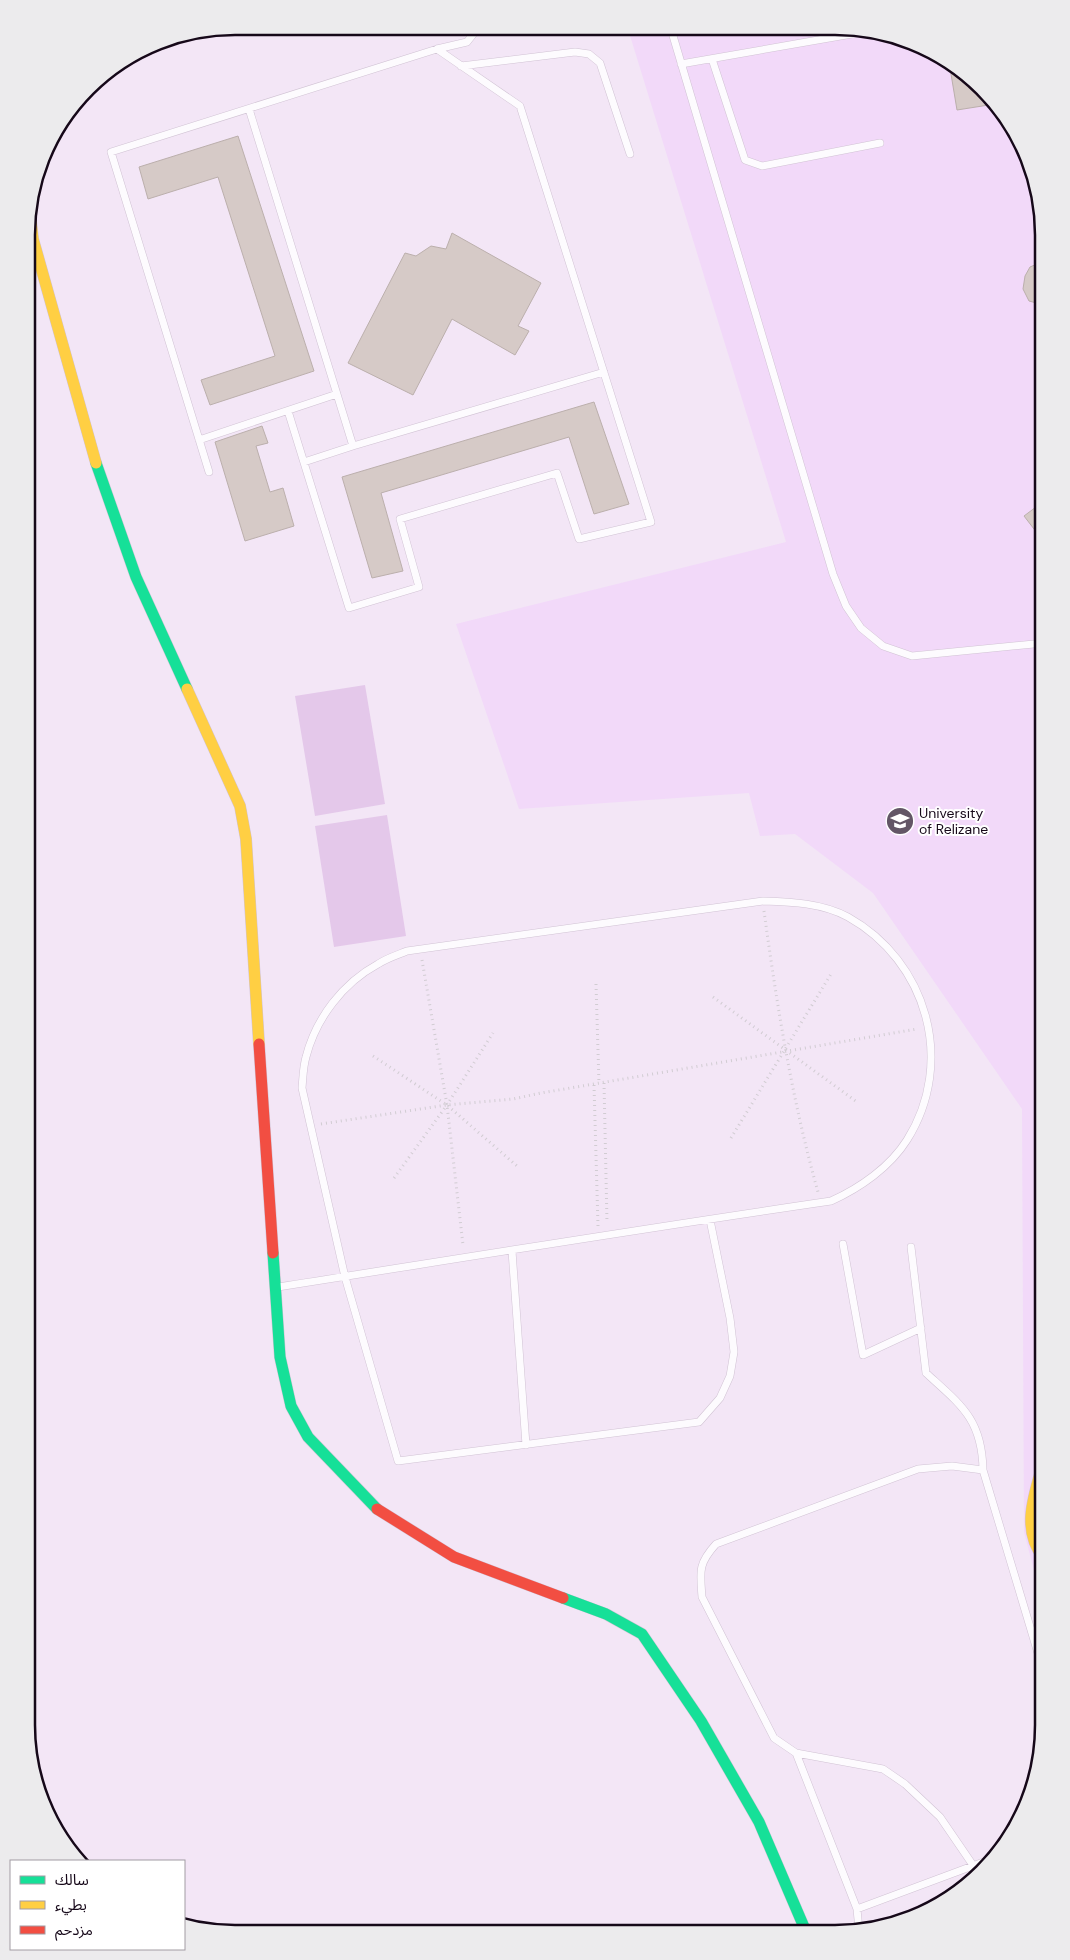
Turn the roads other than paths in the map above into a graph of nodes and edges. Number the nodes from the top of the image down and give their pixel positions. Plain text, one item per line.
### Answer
1 (473, 35) edge
2 (673, 35) edge
3 (847, 35) edge
4 (437, 49) junction
5 (712, 59) junction
6 (681, 64) junction
7 (461, 66) junction
8 (249, 109) junction
9 (880, 143) dead end
10 (630, 154) dead end
11 (35, 246) edge
12 (604, 372) junction
13 (337, 394) junction
14 (288, 410) junction
15 (199, 440) junction
16 (353, 446) junction
17 (304, 462) junction
18 (209, 472) dead end
19 (1035, 644) edge
20 (710, 1220) junction
21 (843, 1244) dead end
22 (911, 1247) dead end
23 (512, 1251) junction
24 (345, 1277) junction
25 (276, 1288) junction
26 (921, 1328) junction
27 (526, 1444) junction
28 (983, 1470) junction
29 (1035, 1492) edge
30 (1035, 1546) edge
31 (1035, 1643) edge
32 (796, 1753) junction
33 (978, 1864) edge
34 (973, 1866) junction
35 (857, 1909) junction
36 (858, 1923) edge
37 (803, 1925) edge

1 - 4 lane
2 - 6 lane
3 - 5 lane
4 - 7 lane
4 - 8 lane
5 - 6 lane
5 - 9 lane
6 - 19 lane
7 - 10 lane
7 - 12 lane
8 - 13 lane
8 - 15 lane
11 - 25 street
12 - 16 lane
12 - 17 lane
13 - 14 lane
13 - 16 lane
14 - 15 lane
14 - 17 lane
15 - 18 lane
16 - 17 lane
20 - 23 lane
20 - 24 lane
20 - 27 lane
21 - 26 lane
22 - 26 lane
23 - 24 lane
23 - 27 lane
24 - 25 lane
24 - 27 lane
25 - 37 street
26 - 28 lane
28 - 31 lane
28 - 32 lane
29 - 30 street
32 - 34 lane
32 - 35 lane
33 - 34 lane
34 - 35 lane
35 - 36 lane

